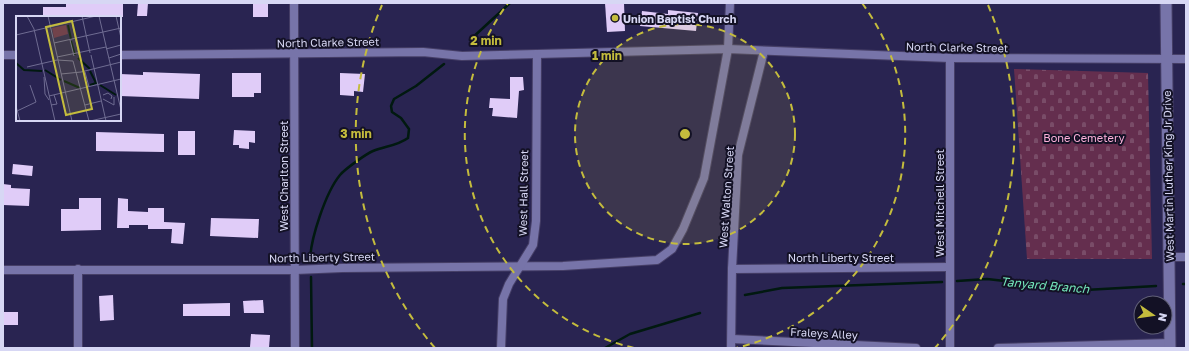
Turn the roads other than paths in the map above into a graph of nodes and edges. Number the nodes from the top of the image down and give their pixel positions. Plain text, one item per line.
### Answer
1 (294, 3) edge
2 (730, 3) edge
3 (1166, 3) edge
4 (728, 50) junction
5 (764, 51) junction
6 (293, 54) junction
7 (537, 54) junction
8 (3, 55) edge
9 (16, 55) edge
10 (121, 55) edge
11 (950, 58) junction
12 (1166, 59) junction
13 (1186, 59) edge
14 (1169, 257) junction
15 (1186, 257) edge
16 (642, 262) joint
17 (522, 265) junction
18 (950, 267) junction
19 (78, 269) junction
20 (732, 269) junction
21 (3, 270) edge
22 (295, 270) junction
23 (731, 344) edge
24 (1170, 345) edge
25 (78, 348) edge
26 (295, 348) edge
27 (500, 348) edge
28 (916, 348) edge
29 (950, 348) edge
30 (998, 348) edge

1 - 6 street, West Charlton Street
2 - 4 street, West Walton Street
3 - 12 main road, West Martin Luther King Jr Drive
4 - 5 street, North Clarke Street
4 - 7 street, North Clarke Street
4 - 16 street, West Walton Street
5 - 11 street, North Clarke Street
5 - 20 street, West Walton Street
6 - 7 street, North Clarke Street
6 - 10 street, North Clarke Street
6 - 22 street, West Charlton Street
7 - 17 street, West Hall Street
8 - 9 street
11 - 12 street, North Clarke Street
11 - 18 street, West Mitchell Street
12 - 13 street, North Clarke Street
12 - 14 main road, West Martin Luther King Jr Drive
14 - 15 street
14 - 24 main road, West Martin Luther King Jr Drive
16 - 17 street, North Liberty Street
17 - 22 street, North Liberty Street
17 - 27 street, West Hall Street
18 - 20 street, North Liberty Street
18 - 29 street, West Mitchell Street
19 - 21 street, North Liberty Street
19 - 22 street, North Liberty Street
19 - 25 street
20 - 23 street, West Walton Street
22 - 26 street, West Charlton Street
23 - 28 street, Fraleys Alley
24 - 30 street

